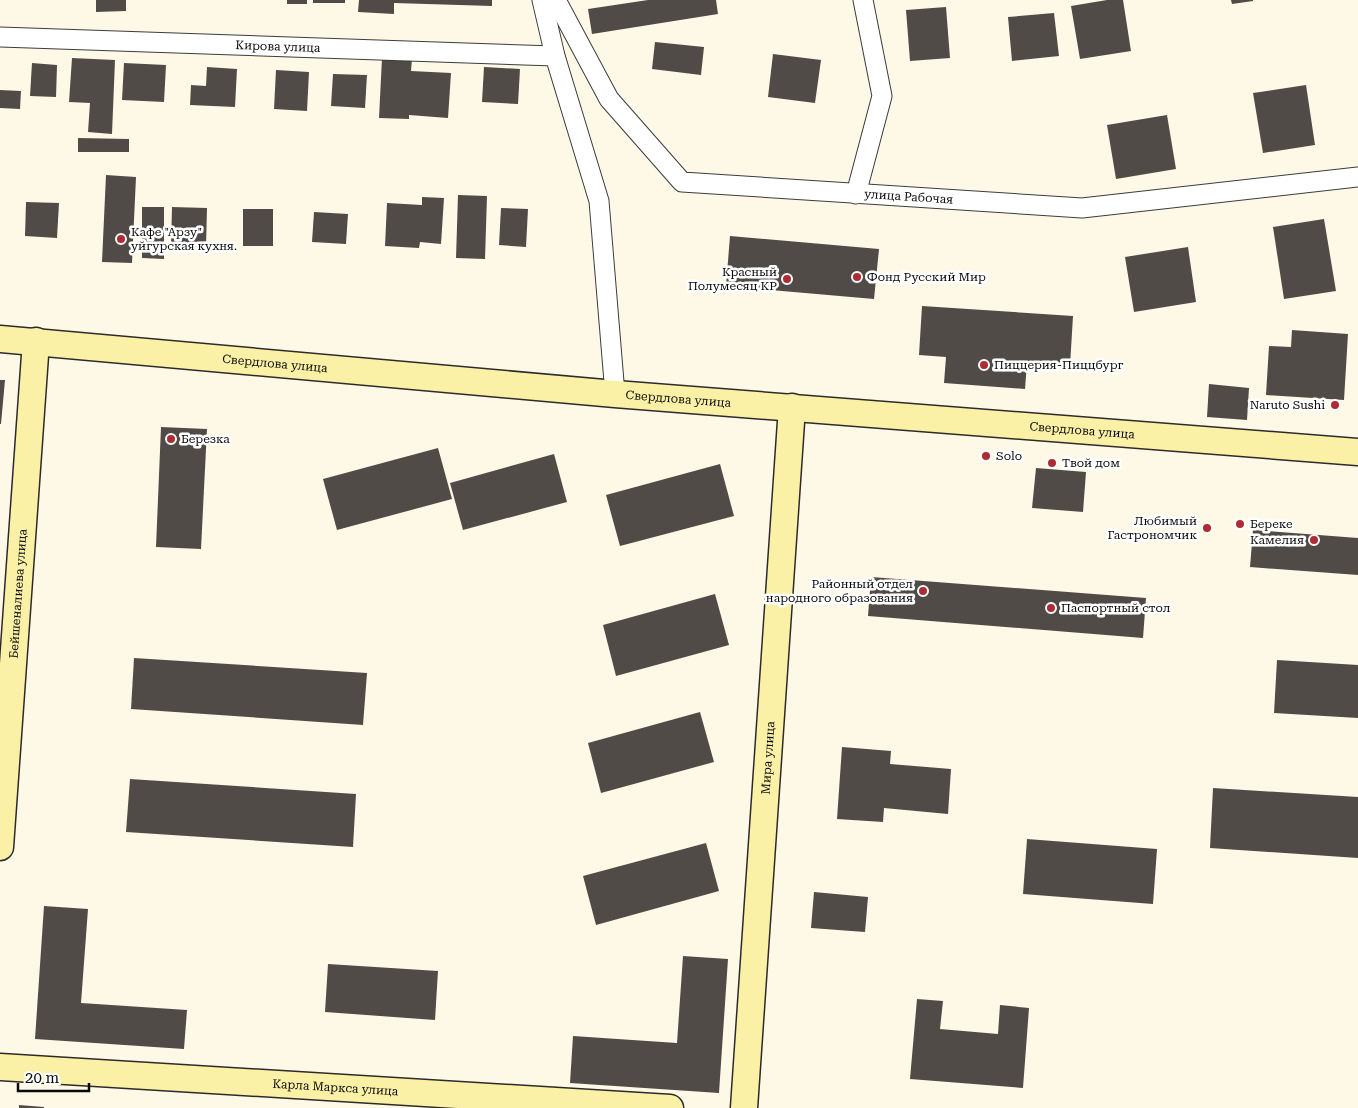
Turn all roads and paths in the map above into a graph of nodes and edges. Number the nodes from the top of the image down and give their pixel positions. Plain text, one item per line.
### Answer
1 (542, 0) edge
2 (556, 0) edge
3 (863, 0) edge
4 (0, 37) edge
5 (555, 56) junction
6 (1358, 178) edge
7 (856, 194) junction
8 (0, 339) edge
9 (36, 341) junction
10 (615, 394) junction
11 (792, 407) junction
12 (1358, 452) edge
13 (0, 847) edge
14 (0, 1067) edge
15 (670, 1108) edge
16 (744, 1108) edge

1 - 5 street
2 - 7 street, улица Рабочая
3 - 7 street
4 - 5 street, Кирова улица
5 - 10 street
6 - 7 street, улица Рабочая
8 - 9 street, Свердлова улица
9 - 10 street, Свердлова улица
9 - 13 street, Бейшеналиева улица
10 - 11 street, Свердлова улица
11 - 12 street, Свердлова улица
11 - 16 street, Мира улица
14 - 15 street, Карла Маркса улица

